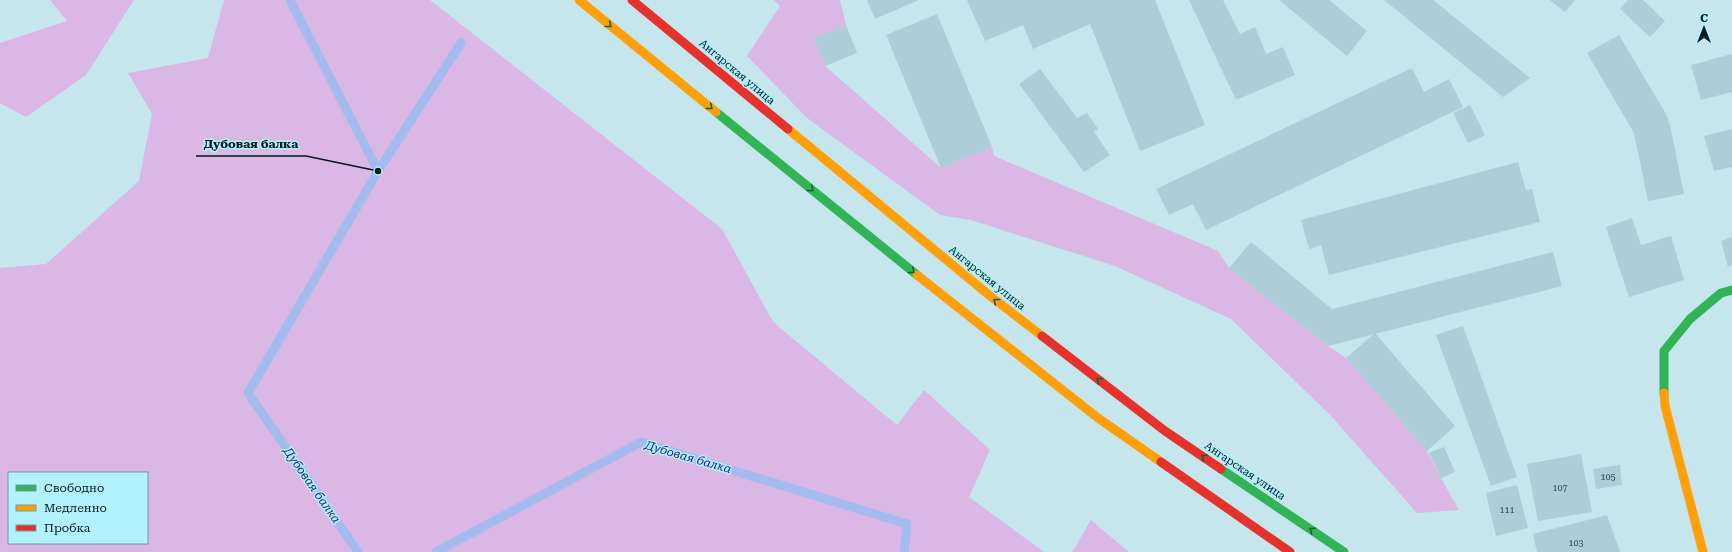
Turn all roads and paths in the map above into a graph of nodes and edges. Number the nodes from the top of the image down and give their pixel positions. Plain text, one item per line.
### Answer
1 (579, 0) edge
2 (632, 0) edge
3 (1732, 290) edge
4 (1290, 552) edge
5 (1344, 552) edge
6 (1703, 552) edge

1 -> 4 main road
5 -> 2 main road, Ангарская улица
3 - 6 main road

